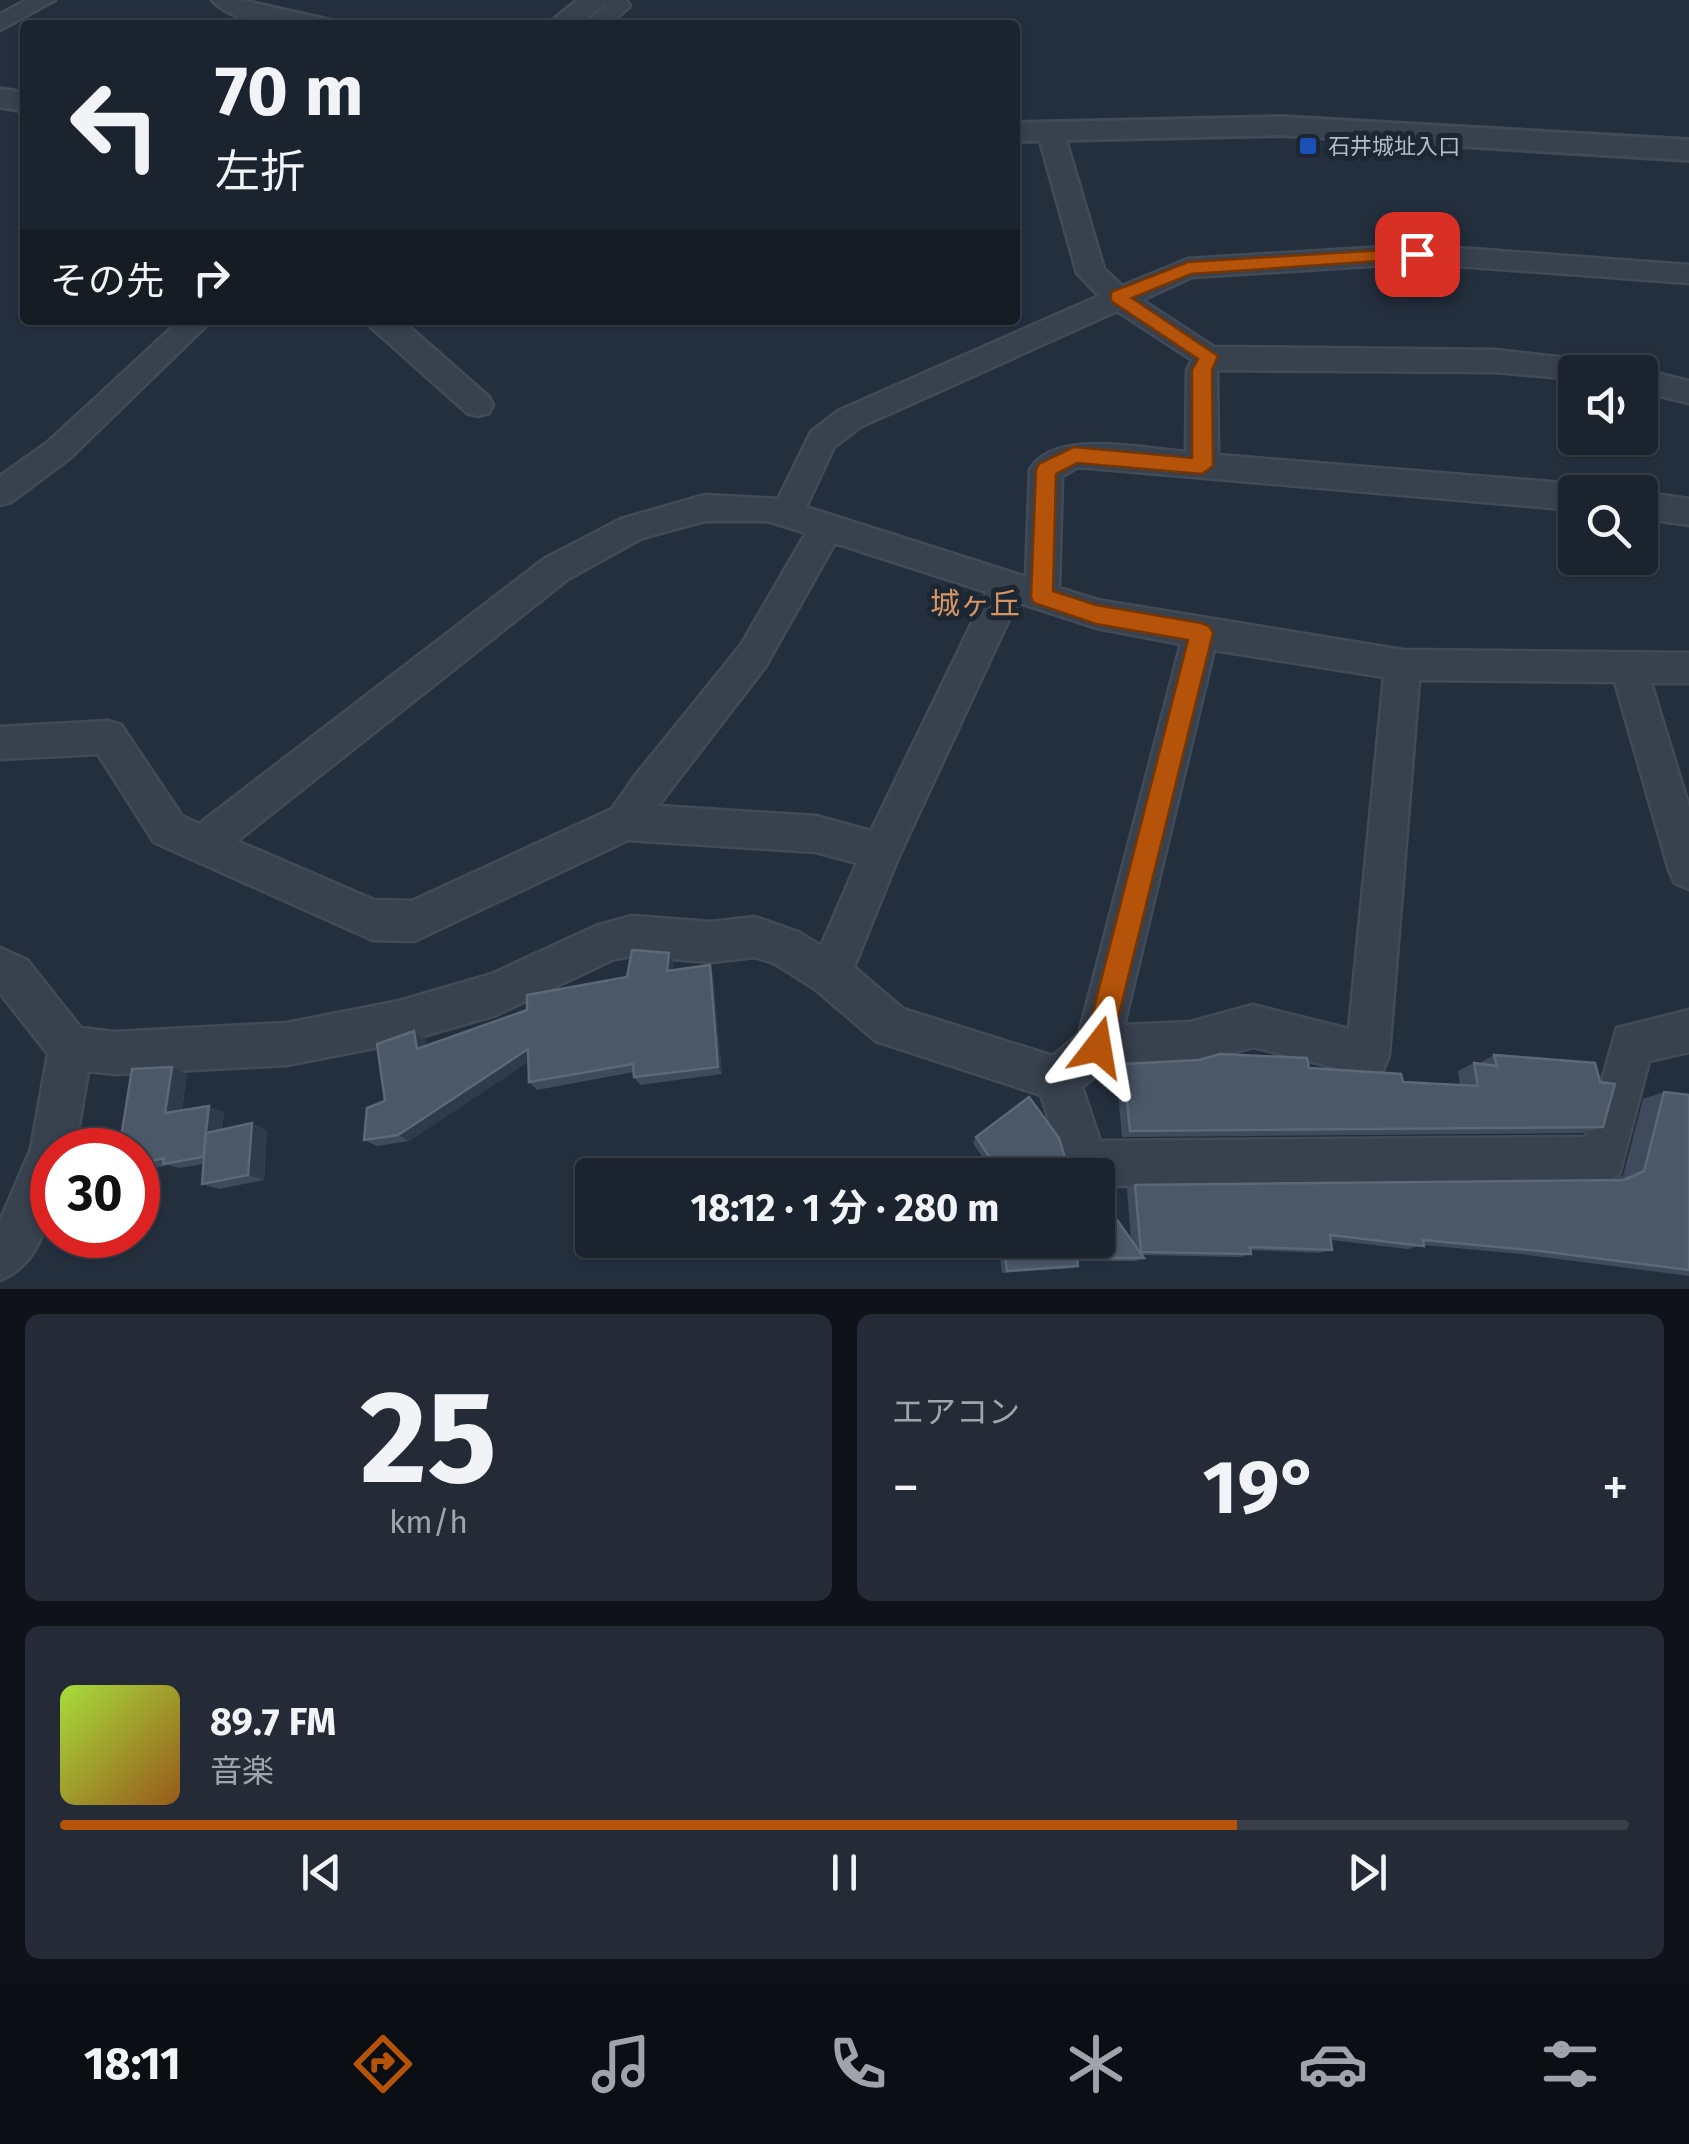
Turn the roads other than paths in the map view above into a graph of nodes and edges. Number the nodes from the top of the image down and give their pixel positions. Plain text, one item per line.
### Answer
1 (44, 0) edge
2 (224, 0) edge
3 (596, 0) edge
4 (613, 0) edge
5 (297, 20) edge
6 (568, 20) edge
7 (601, 20) edge
8 (0, 23) edge
9 (1050, 130) junction
10 (1020, 132) edge
11 (1689, 150) edge
12 (1689, 274) edge
13 (1117, 297) junction
14 (193, 325) edge
15 (385, 325) edge
16 (1208, 356) junction
17 (1558, 367) edge
18 (1658, 384) edge
19 (1689, 392) edge
20 (478, 405) dead end
21 (1202, 466) junction
22 (0, 493) edge
23 (1558, 496) edge
24 (1658, 508) edge
25 (1689, 512) edge
26 (787, 514) junction
27 (826, 528) junction
28 (1024, 592) junction
29 (1201, 633) junction
30 (1403, 665) junction
31 (1628, 667) junction
32 (1689, 668) edge
33 (0, 742) edge
34 (626, 822) junction
35 (203, 844) junction
36 (881, 852) junction
37 (1686, 853) edge
38 (0, 969) edge
39 (830, 974) junction
40 (1689, 1031) edge
41 (1098, 1047) junction
42 (70, 1048) junction
43 (1058, 1079) junction
44 (57, 1128) edge
45 (30, 1206) edge
46 (0, 1257) edge

1 - 8 street
2 - 5 street
3 - 6 street
4 - 7 street
9 - 10 street
9 - 11 street
9 - 13 street
12 - 13 street
13 - 16 street
13 - 26 street
14 - 22 street
15 - 20 street
16 - 17 street
16 - 21 street
18 - 19 street
21 - 23 street
21 - 28 street
24 - 25 street
26 - 27 street
26 - 35 street
27 - 28 street
27 - 34 street
28 - 29 street
28 - 36 street
29 - 30 street
29 - 41 street
30 - 31 street
30 - 41 street
31 - 32 street
31 - 37 street
33 - 35 street
34 - 35 street
34 - 36 street
36 - 39 street
38 - 42 street
39 - 42 street
39 - 43 street
40 - 43 street
41 - 43 street
42 - 44 street
45 - 46 street

